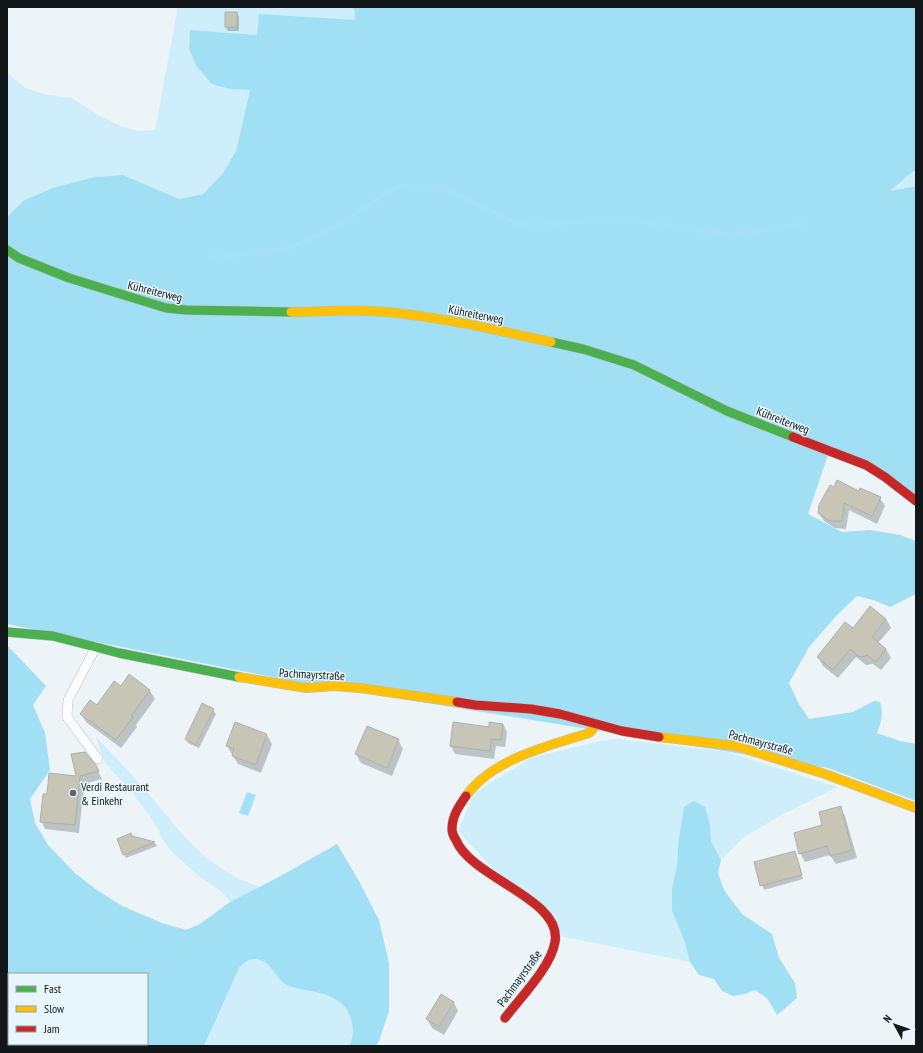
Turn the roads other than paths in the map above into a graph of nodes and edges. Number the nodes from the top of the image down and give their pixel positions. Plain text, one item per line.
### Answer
1 (7, 250) edge
2 (916, 501) edge
3 (7, 632) edge
4 (96, 647) junction
5 (593, 724) junction
6 (98, 759) dead end
7 (916, 808) edge
8 (505, 1018) dead end

1 - 2 street, Kühreiterweg
3 - 4 street, Pachmayrstraße
4 - 5 street, Pachmayrstraße
4 - 6 lane
5 - 7 street, Pachmayrstraße
5 - 8 street, Pachmayrstraße

